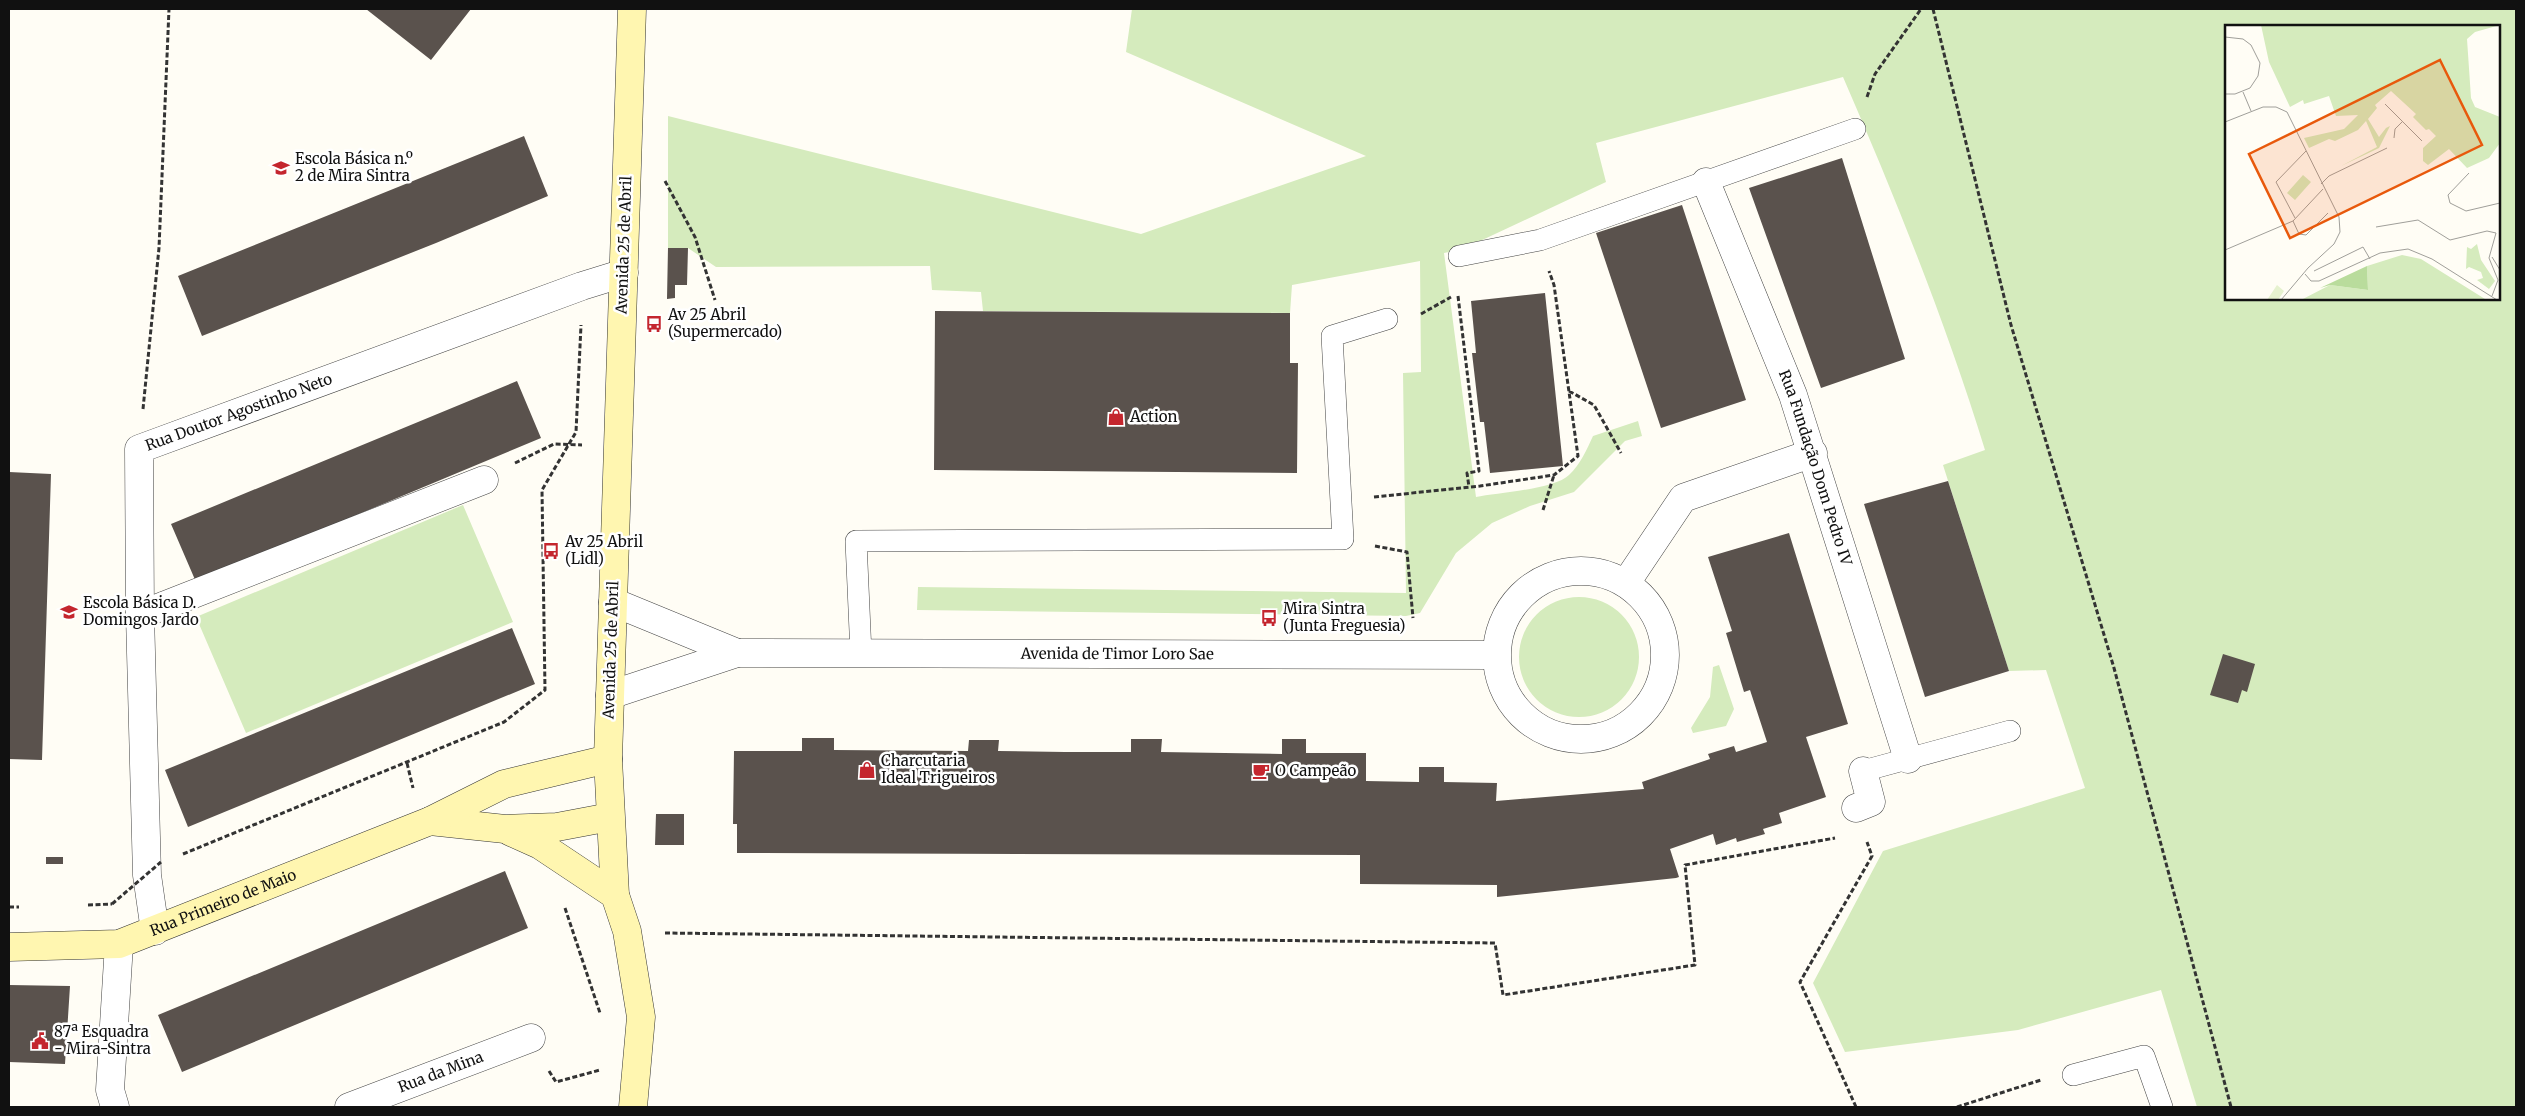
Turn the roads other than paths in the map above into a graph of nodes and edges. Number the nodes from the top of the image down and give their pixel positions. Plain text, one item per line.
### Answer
1 (632, 9) edge
2 (1855, 129) road end
3 (1706, 182) junction
4 (1459, 256) dead end
5 (624, 273) junction
6 (1387, 319) dead end
7 (1813, 453) junction
8 (484, 480) road end
9 (1626, 583) junction
10 (613, 602) junction
11 (140, 615) junction
12 (737, 652) junction
13 (862, 654) junction
14 (1496, 655) junction
15 (610, 695) junction
16 (2010, 732) dead end
17 (608, 759) junction
18 (1908, 759) junction
19 (1863, 771) joint
20 (1856, 808) road end
21 (610, 817) junction
22 (430, 821) junction
23 (505, 829) junction
24 (615, 895) junction
25 (155, 931) junction
26 (119, 944) junction
27 (9, 948) edge
28 (531, 1038) dead end
29 (2073, 1075) road end
30 (115, 1107) edge
31 (349, 1107) edge
32 (633, 1107) edge
33 (2162, 1107) edge

1 - 5 street, Avenida 25 de Abril
2 - 3 lane
3 - 4 lane
3 - 7 street, Rua Fundação Dom Pedro IV
5 - 10 street, Avenida 25 de Abril
5 - 11 street, Rua Doutor Agostinho Neto
6 - 13 lane
7 - 9 street
7 - 18 street, Rua Fundação Dom Pedro IV
8 - 11 street
9 - 14 street
9 - 14 street
10 - 12 street, Avenida de Timor Loro Sae
10 - 15 street, Avenida 25 de Abril
11 - 25 street, Rua Doutor Agostinho Neto
12 - 13 street, Avenida de Timor Loro Sae
12 - 15 street, Avenida de Timor Loro Sae
13 - 14 street, Avenida de Timor Loro Sae
15 - 17 street, Avenida 25 de Abril
16 - 18 lane
17 - 21 street, Avenida 25 de Abril
17 - 22 street, Rua Primeiro de Maio
18 - 19 lane
19 - 20 street
21 - 23 street, Rua Primeiro de Maio
21 - 24 street, Avenida 25 de Abril
22 - 23 street, Rua Primeiro de Maio
22 - 25 street, Rua Primeiro de Maio
23 - 24 street
24 - 32 street, Avenida 25 de Abril
25 - 26 street, Rua Primeiro de Maio
26 - 27 street, Rua Primeiro de Maio
26 - 30 street
28 - 31 street, Rua da Mina
29 - 33 lane

